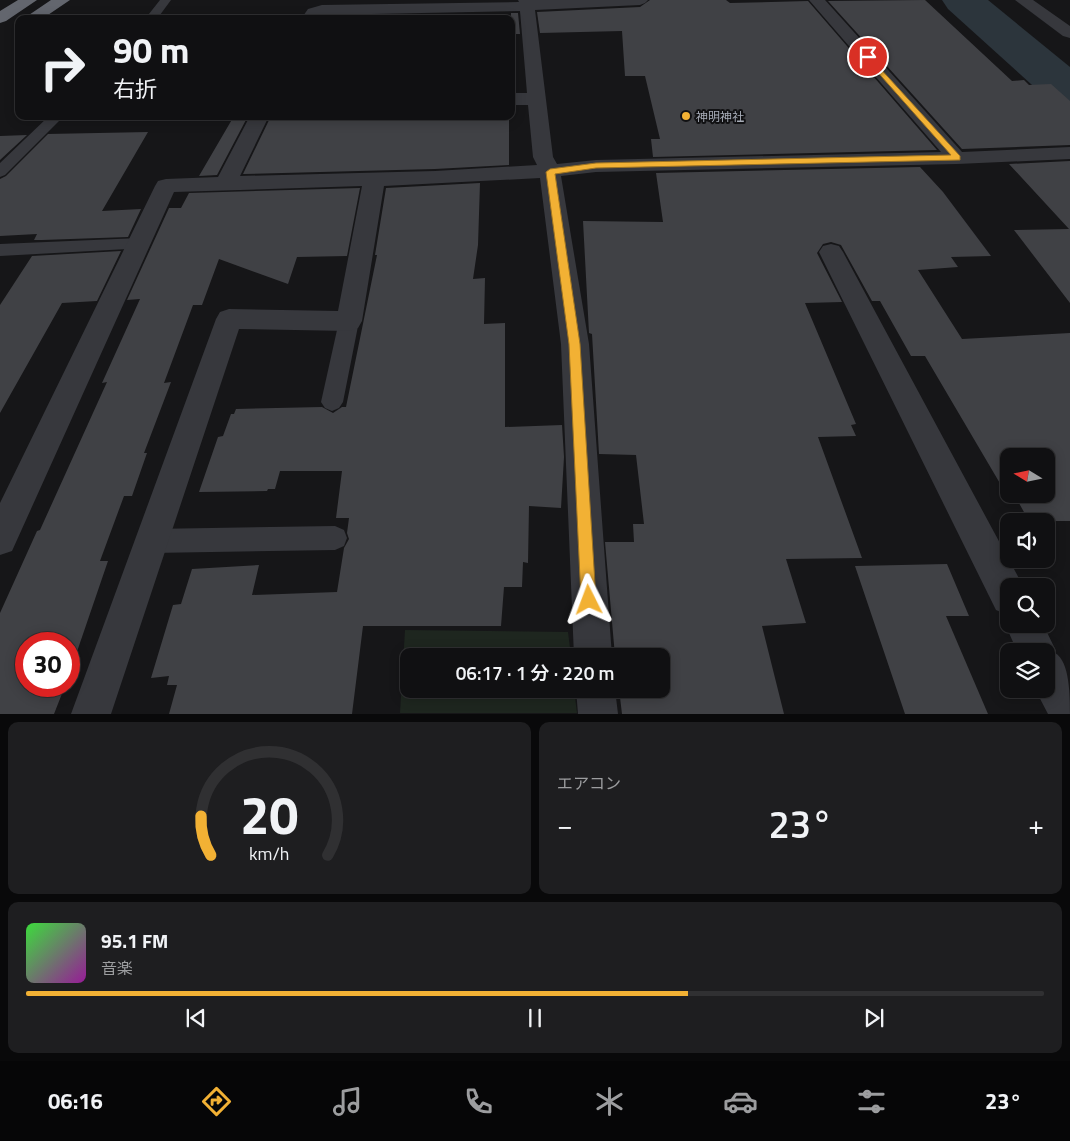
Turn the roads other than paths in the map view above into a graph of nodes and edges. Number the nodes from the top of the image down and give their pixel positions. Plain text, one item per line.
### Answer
1 (29, 0) edge
2 (62, 0) edge
3 (166, 0) edge
4 (640, 0) edge
5 (817, 0) edge
6 (1023, 0) edge
7 (526, 3) edge
8 (38, 15) edge
9 (154, 15) edge
10 (311, 15) edge
11 (0, 18) edge
12 (1068, 33) dead end
13 (515, 99) edge
14 (536, 99) junction
15 (53, 120) edge
16 (258, 120) edge
17 (1070, 153) edge
18 (957, 158) junction
19 (0, 172) edge
20 (550, 172) junction
21 (374, 180) junction
22 (226, 183) junction
23 (140, 244) junction
24 (0, 250) edge
25 (831, 252) dead end
26 (349, 321) junction
27 (332, 402) dead end
28 (335, 538) dead end
29 (0, 539) edge
30 (151, 541) junction
31 (1000, 580) edge
32 (593, 648) edge
33 (1055, 687) edge
34 (597, 698) edge
35 (91, 714) edge
36 (598, 714) edge
37 (1069, 714) edge

1 - 11 highway
2 - 8 highway
3 - 9 lane
4 - 7 street
5 - 18 street
6 - 12 street
7 - 10 street
7 - 14 street
13 - 14 street
14 - 20 street
15 - 19 lane
16 - 22 street
17 - 18 street
18 - 20 street
20 - 21 street
20 - 32 street
21 - 22 street
21 - 26 street
22 - 23 street
23 - 24 lane
23 - 29 street
25 - 31 street
26 - 27 lane
26 - 30 street
28 - 30 lane
30 - 35 street
33 - 37 street
34 - 36 street

